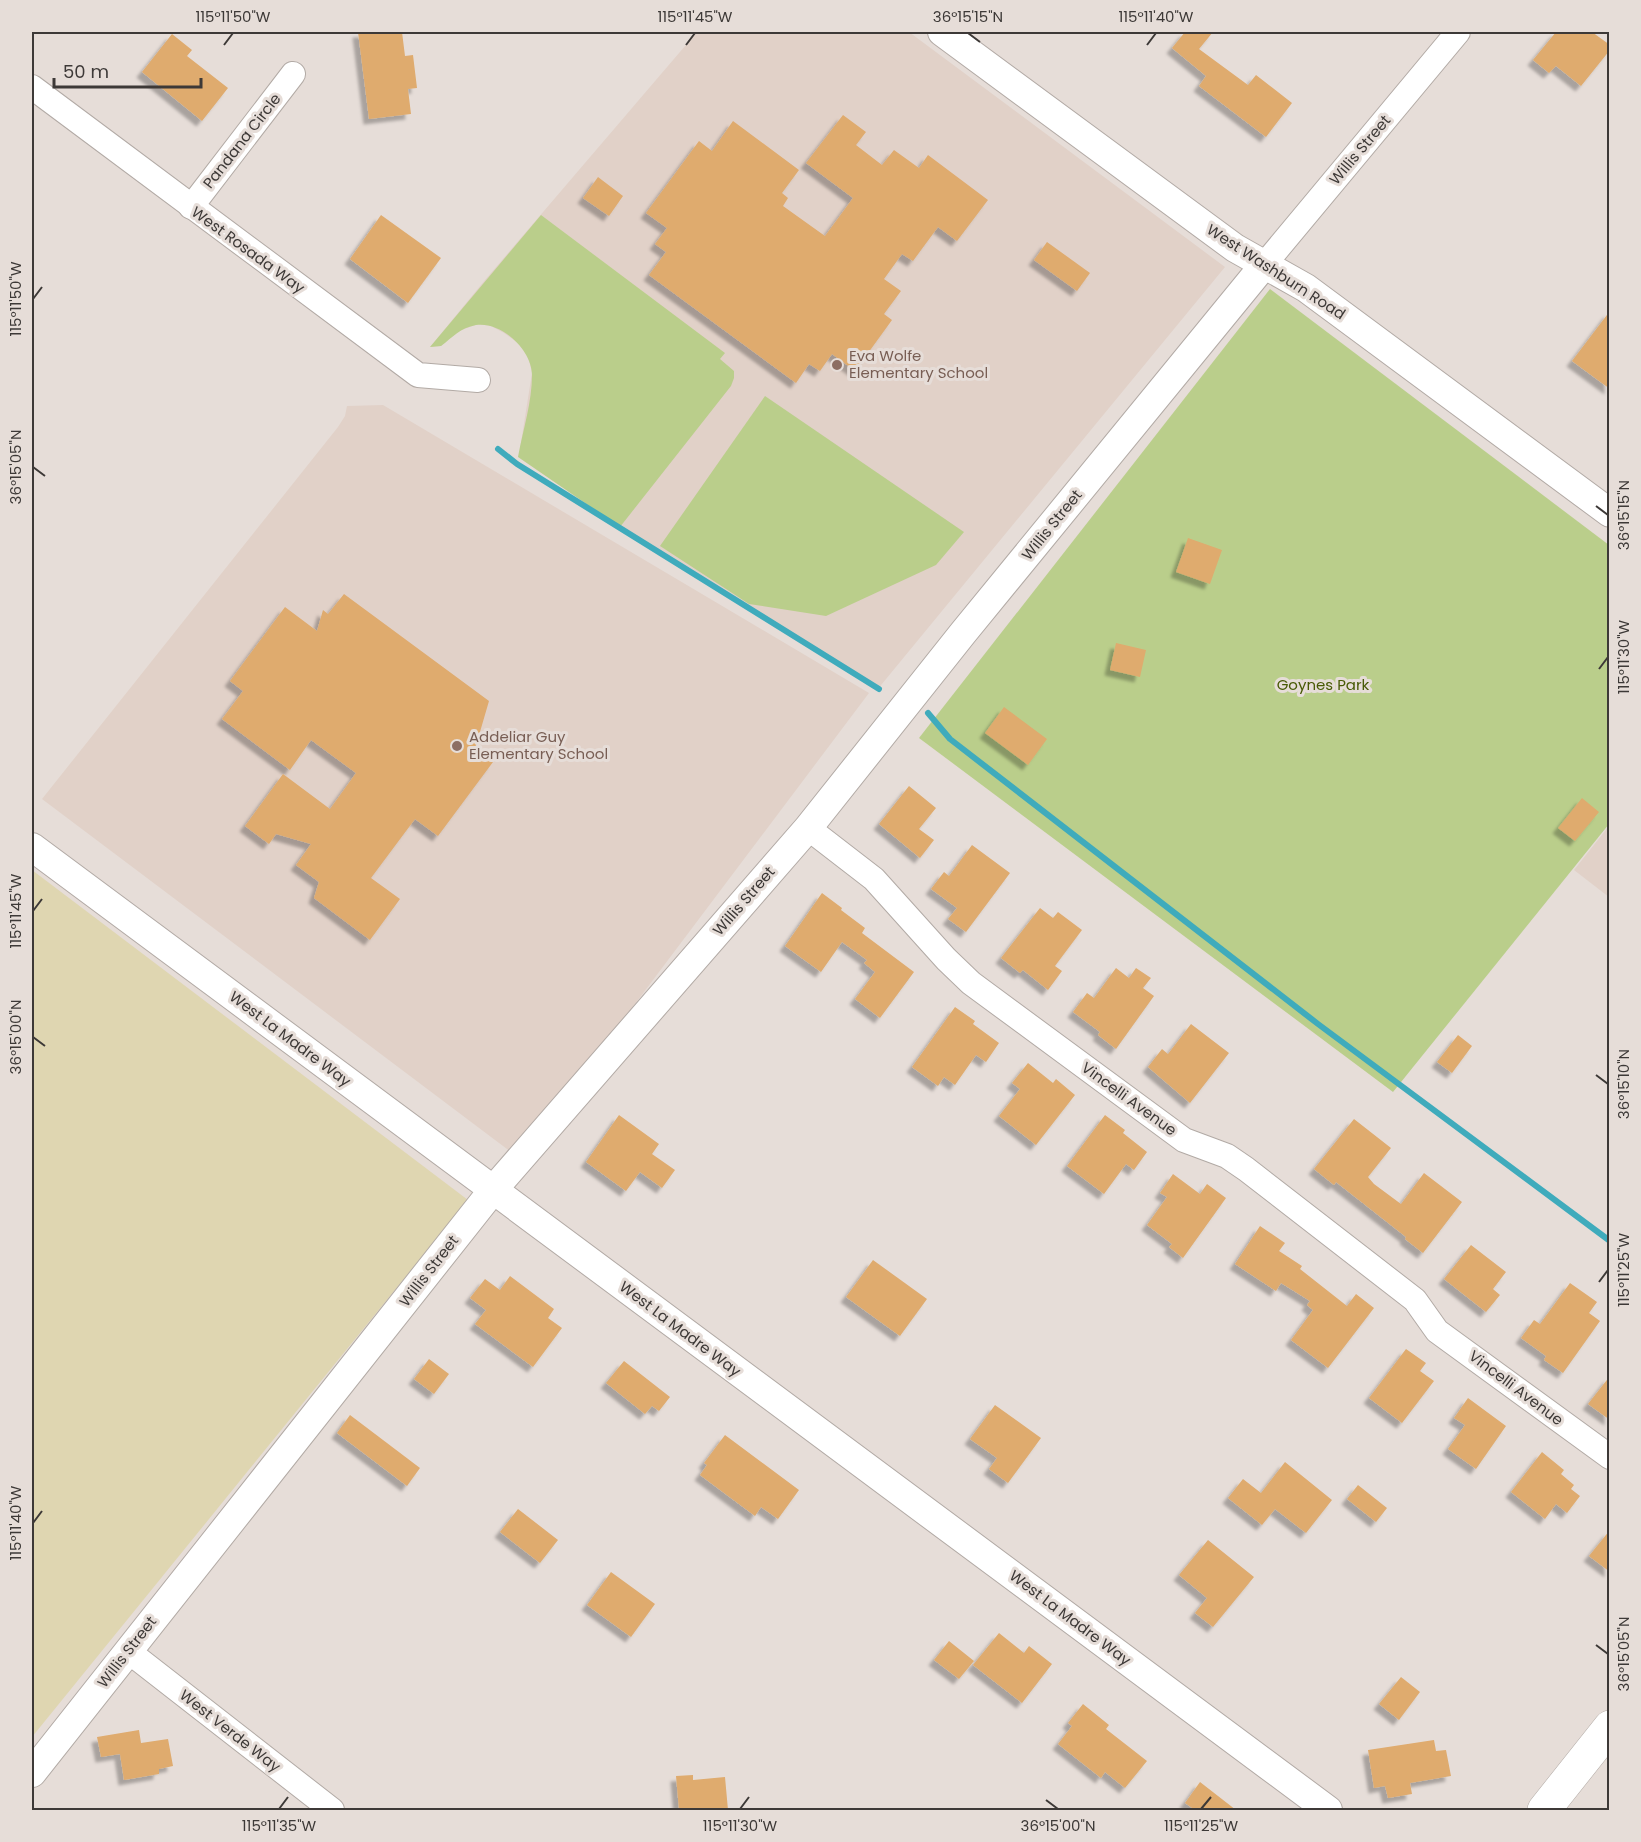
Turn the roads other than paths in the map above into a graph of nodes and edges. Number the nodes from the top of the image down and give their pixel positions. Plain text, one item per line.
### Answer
1 (942, 32) edge
2 (1458, 32) edge
3 (293, 74) dead end
4 (32, 87) edge
5 (191, 207) junction
6 (1264, 265) junction
7 (478, 381) dead end
8 (1610, 513) edge
9 (808, 828) junction
10 (32, 847) edge
11 (493, 1190) junction
12 (1610, 1457) edge
13 (128, 1651) junction
14 (1610, 1727) edge
15 (32, 1773) edge
16 (332, 1810) edge
17 (1328, 1810) edge
18 (1544, 1810) edge

1 - 6 street, West Washburn Road
2 - 6 street, Willis Street
3 - 5 street, Pandana Circle
4 - 5 street, West Rosada Way
5 - 7 street, West Rosada Way
6 - 8 street, West Washburn Road
6 - 9 street, Willis Street
9 - 11 street, Willis Street
9 - 12 street, Vincelli Avenue
10 - 11 street, West La Madre Way
11 - 13 street, Willis Street
11 - 17 street, West La Madre Way
13 - 15 street, Willis Street
13 - 16 street, West Verde Way
14 - 18 main road

